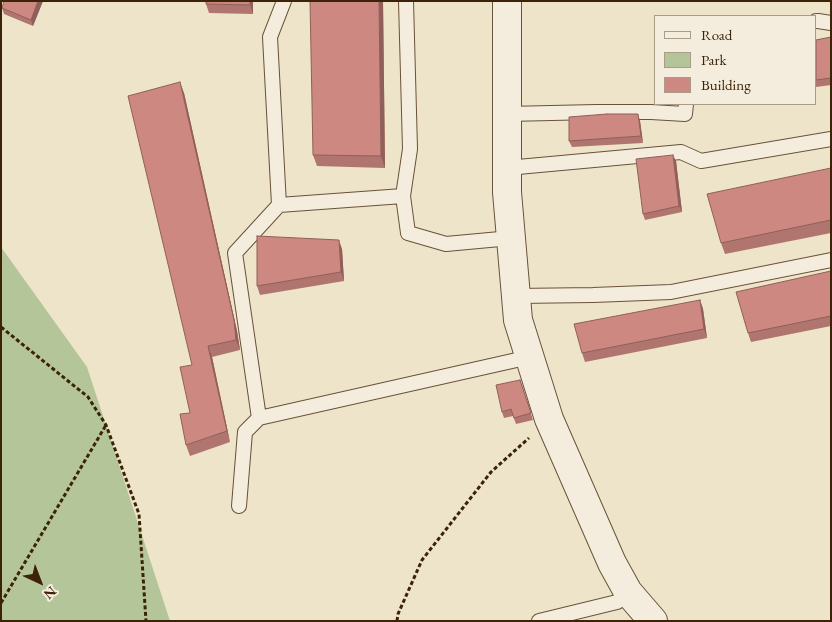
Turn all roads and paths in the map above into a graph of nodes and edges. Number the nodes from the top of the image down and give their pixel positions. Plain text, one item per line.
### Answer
1 (284, 1) edge
2 (406, 1) edge
3 (507, 1) edge
4 (817, 21) edge
5 (831, 24) edge
6 (686, 105) edge
7 (507, 114) junction
8 (831, 139) edge
9 (507, 168) junction
10 (403, 196) junction
11 (279, 205) junction
12 (511, 238) junction
13 (831, 260) edge
14 (516, 296) junction
15 (1, 327) edge
16 (530, 357) junction
17 (259, 418) junction
18 (550, 419) junction
19 (106, 424) junction
20 (239, 506) dead end
21 (628, 592) junction
22 (1, 603) edge
23 (146, 621) edge
24 (397, 621) edge
25 (539, 621) edge
26 (653, 621) edge

1 - 11 lane
2 - 10 lane
3 - 7 street
4 - 5 lane
6 - 7 lane
7 - 9 street
8 - 9 lane
9 - 12 street
10 - 11 lane
10 - 12 lane
11 - 17 lane
12 - 14 street
13 - 14 lane
14 - 16 street
15 - 19 path
16 - 17 lane
16 - 18 street
17 - 20 lane
18 - 21 street
18 - 24 path
19 - 22 path
19 - 23 path
21 - 25 lane
21 - 26 street

